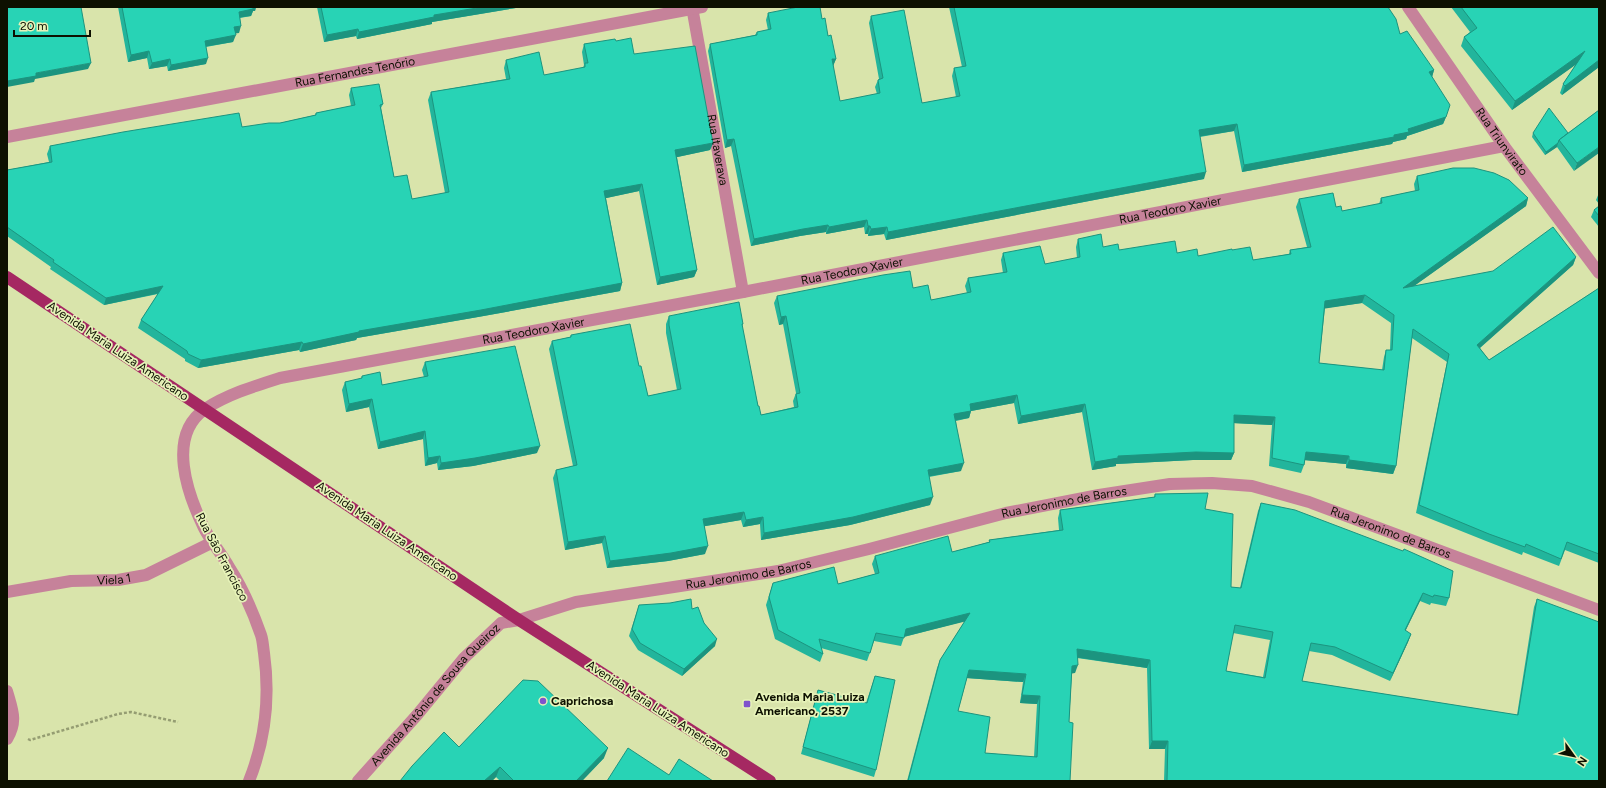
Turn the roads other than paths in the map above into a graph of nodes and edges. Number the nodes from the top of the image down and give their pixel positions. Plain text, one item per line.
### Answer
1 (1408, 7) edge
2 (696, 8) edge
3 (7, 137) edge
4 (1504, 146) junction
5 (1599, 273) edge
6 (7, 277) edge
7 (743, 292) junction
8 (205, 409) junction
9 (213, 542) junction
10 (7, 592) edge
11 (1599, 610) edge
12 (519, 620) junction
13 (7, 691) edge
14 (9, 736) edge
15 (249, 781) edge
16 (358, 781) edge
17 (770, 781) edge

1 - 4 street, Rua Triunvirato
2 - 3 street, Rua Fernandes Tenório
2 - 7 street, Rua Itaverava
4 - 5 street, Rua Triunvirato
4 - 7 street, Rua Teodoro Xavier
6 - 8 main road, Avenida Maria Luiza Americano
7 - 8 street, Rua Teodoro Xavier
8 - 9 street, Rua São Francisco
8 - 12 main road, Avenida Maria Luiza Americano
9 - 10 street, Viela 1
9 - 15 street, Rua São Francisco
11 - 12 street, Rua Jeronimo de Barros
12 - 16 street, Avenida Antônio de Sousa Queiroz
12 - 17 main road, Avenida Maria Luiza Americano
13 - 14 street

